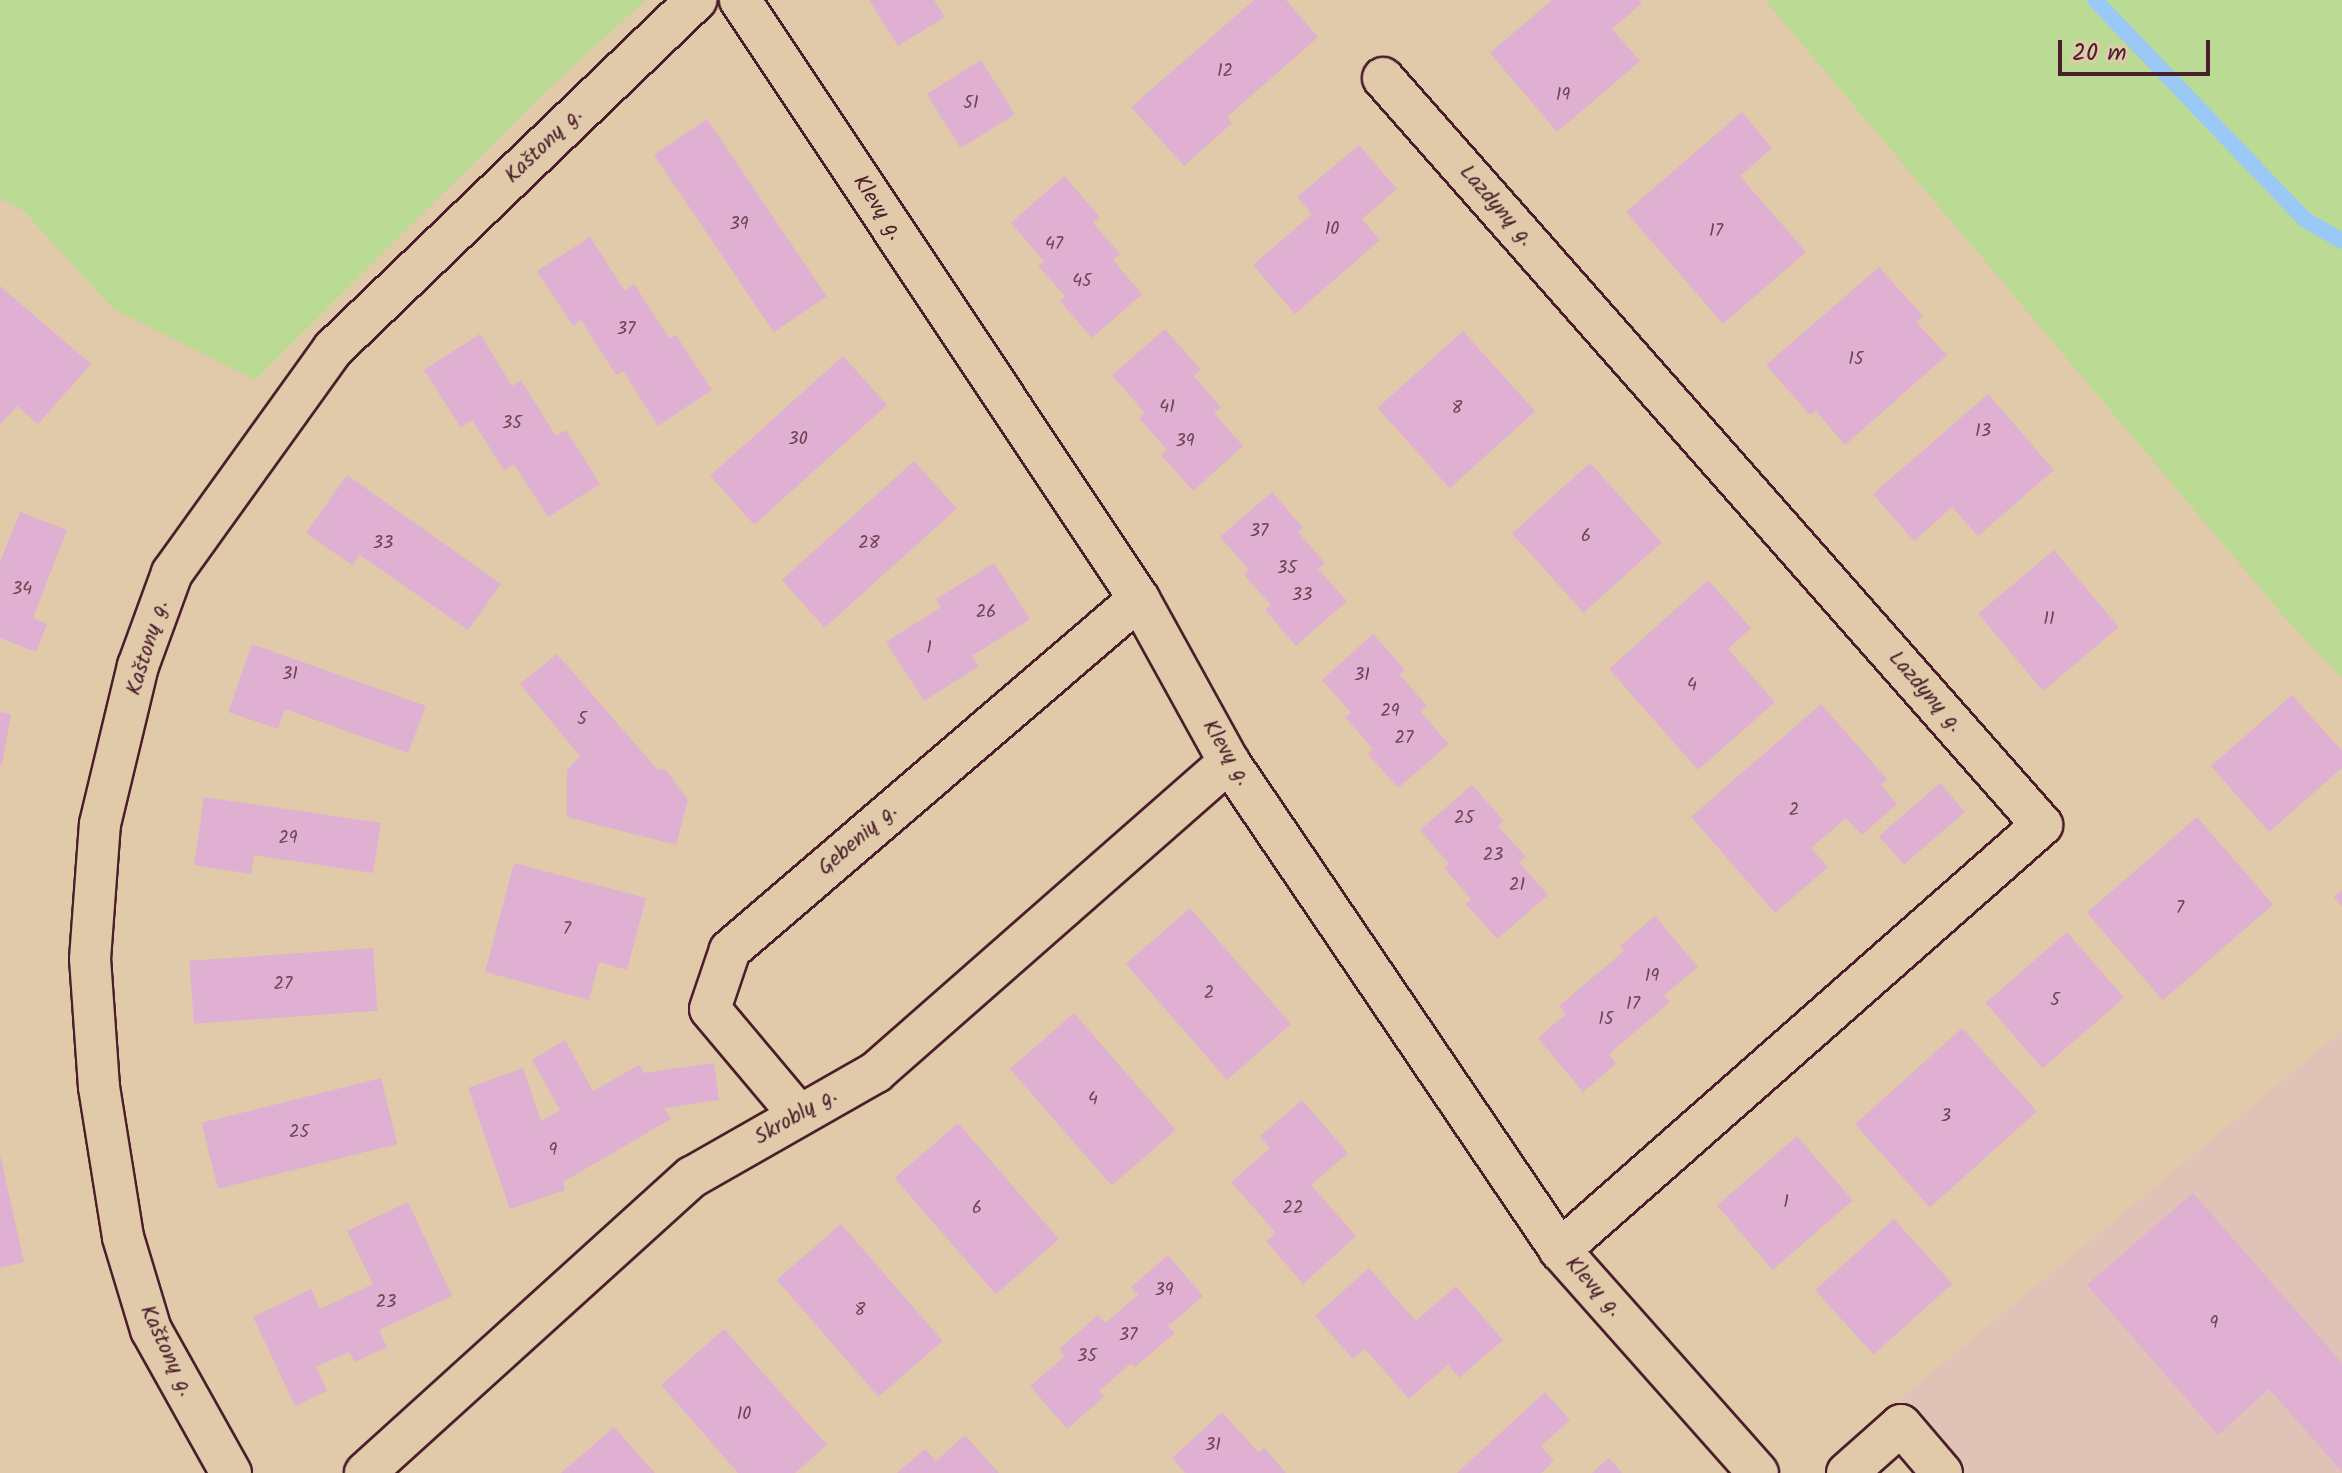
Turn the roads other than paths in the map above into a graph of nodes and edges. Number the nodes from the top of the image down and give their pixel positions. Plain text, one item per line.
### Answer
1 (696, 0) edge
2 (740, 0) edge
3 (1383, 78) dead end
4 (1139, 599) junction
5 (1229, 762) junction
6 (799, 1115) junction
7 (1560, 1250) junction
8 (231, 1473) edge
9 (365, 1473) edge
10 (1758, 1473) edge
11 (1847, 1473) edge
12 (1942, 1473) edge

1 - 8 street, Kaštonų g.
2 - 4 street, Klevų g.
3 - 7 street, Lazdynų g.
4 - 5 street, Klevų g.
4 - 6 street, Gebenių g.
5 - 6 street, Skroblų g.
5 - 7 street, Klevų g.
6 - 9 street, Skroblų g.
7 - 10 street, Klevų g.
11 - 12 street

